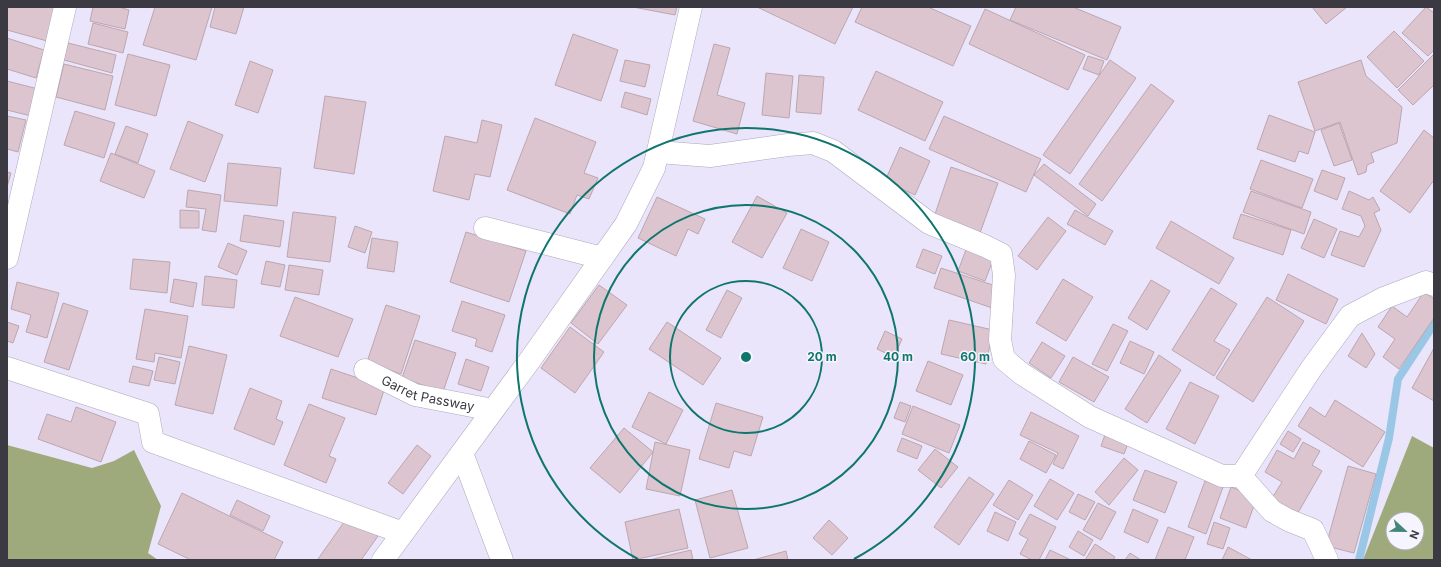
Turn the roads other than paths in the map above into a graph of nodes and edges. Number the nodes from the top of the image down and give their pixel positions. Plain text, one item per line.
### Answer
1 (65, 7) edge
2 (692, 7) edge
3 (658, 152) junction
4 (485, 228) dead end
5 (7, 258) edge
6 (602, 258) junction
7 (1434, 285) edge
8 (7, 368) edge
9 (365, 370) dead end
10 (494, 410) junction
11 (462, 453) junction
12 (1241, 476) junction
13 (403, 533) junction
14 (383, 560) edge
15 (502, 560) edge
16 (1327, 560) edge

1 - 5 street
2 - 3 street
3 - 6 street
3 - 12 street
4 - 6 street
6 - 10 street
7 - 12 street
8 - 13 street
9 - 10 street, Garret Passway
10 - 11 street
11 - 13 street
11 - 15 street
12 - 16 street
13 - 14 street

